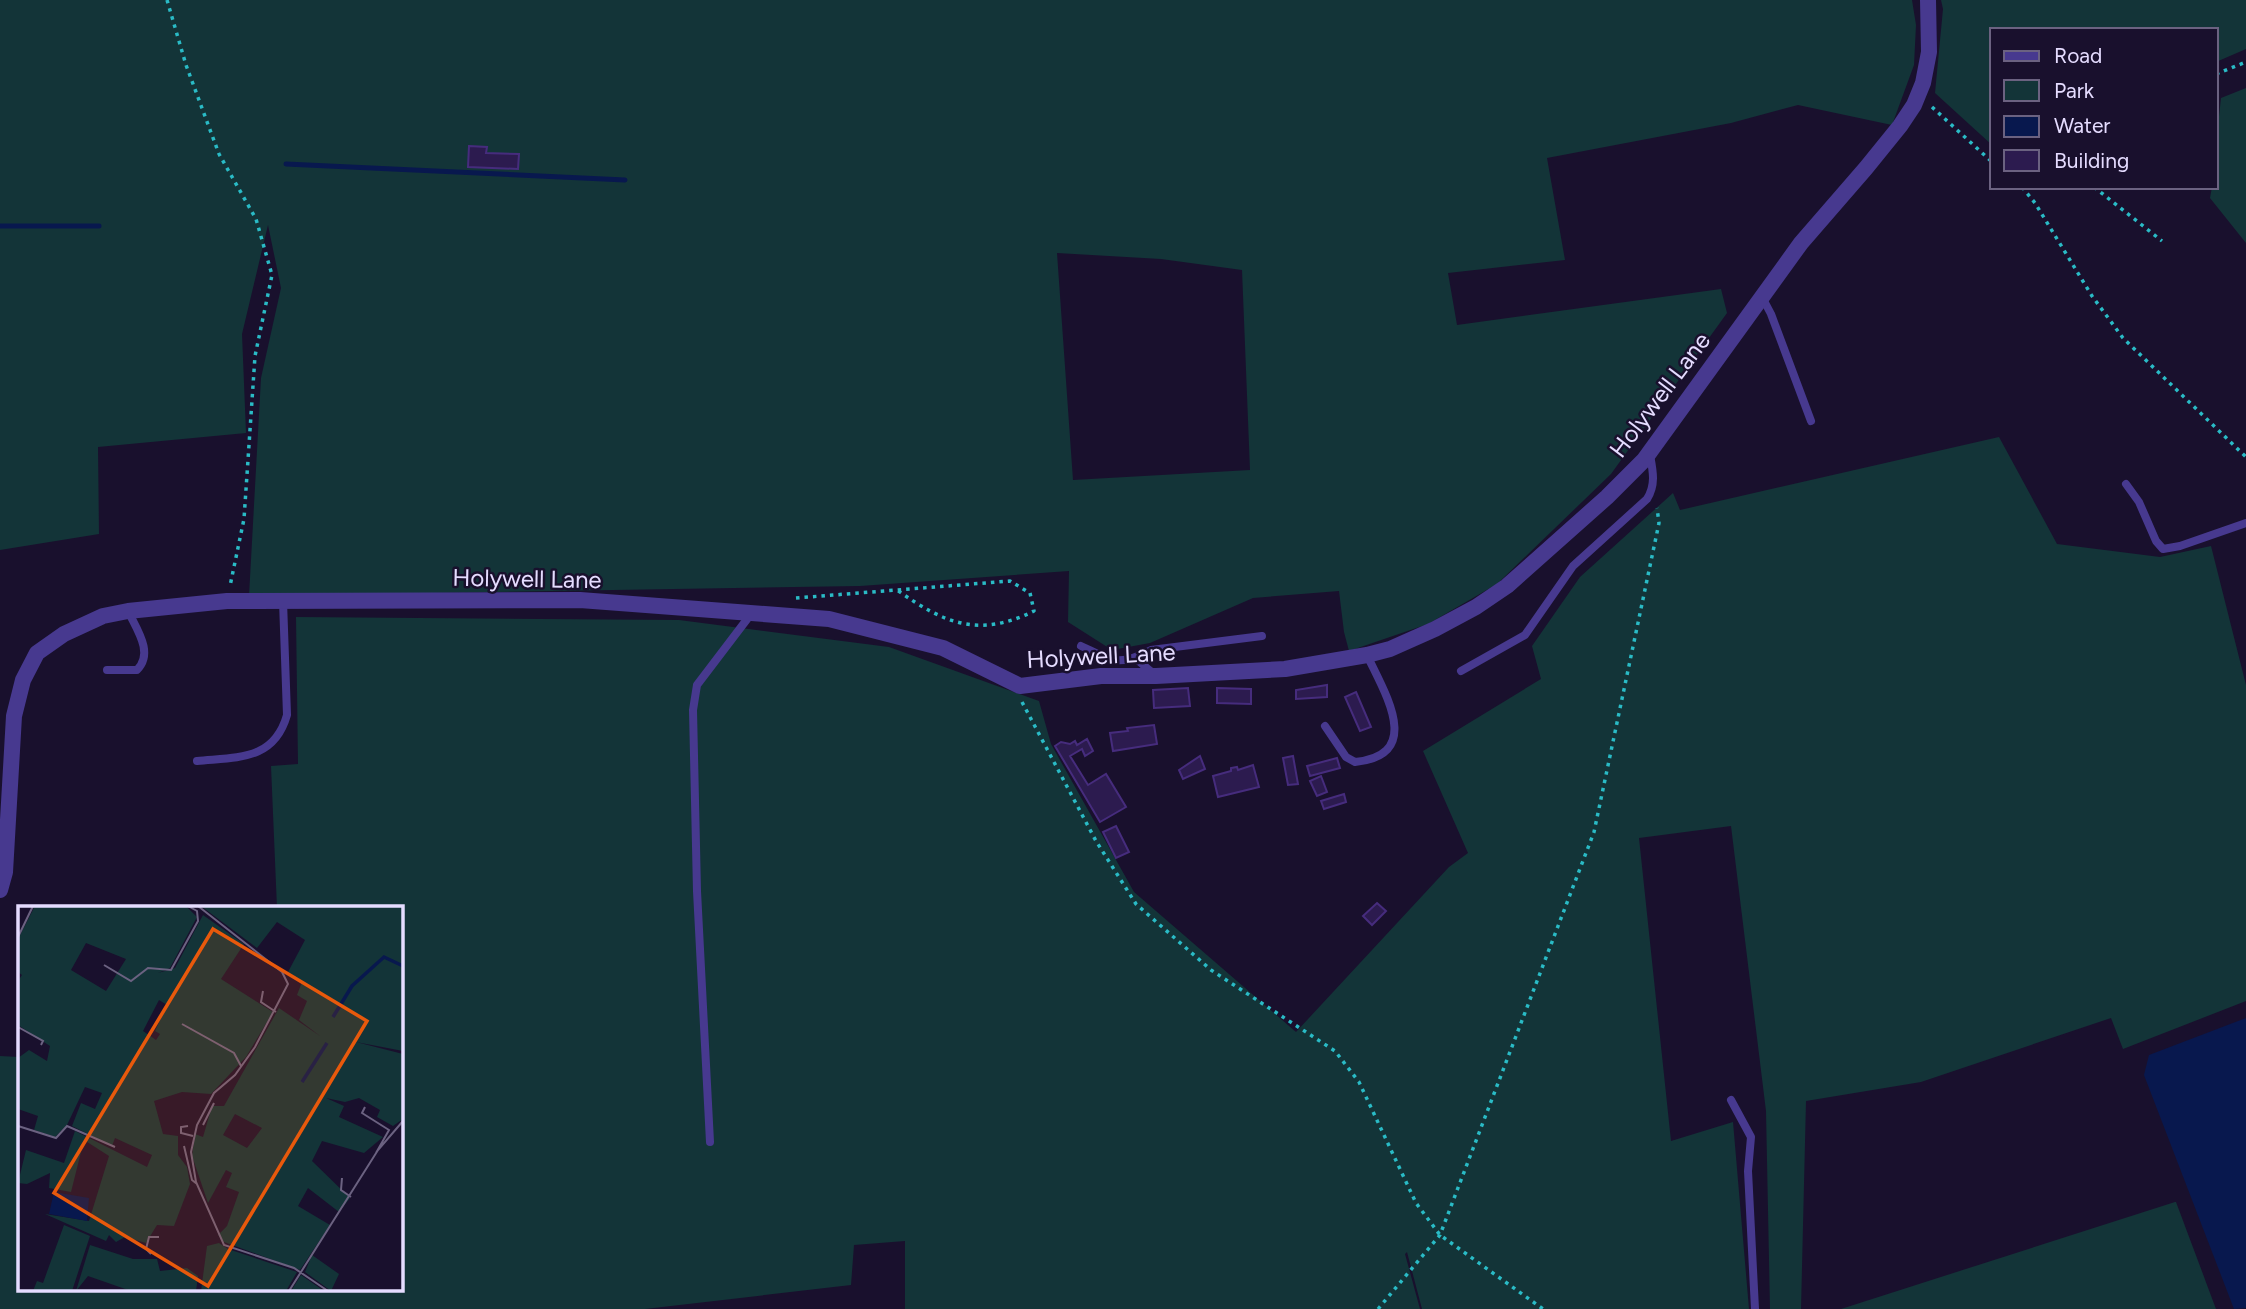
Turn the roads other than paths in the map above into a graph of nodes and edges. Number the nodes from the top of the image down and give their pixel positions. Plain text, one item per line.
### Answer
1 (1928, 0) edge
2 (1762, 297) junction
3 (1811, 421) dead end
4 (1650, 452) junction
5 (2126, 484) dead end
6 (2246, 523) edge
7 (283, 601) junction
8 (128, 611) junction
9 (759, 614) junction
10 (1262, 636) dead end
11 (1081, 646) dead end
12 (1367, 655) junction
13 (1135, 658) junction
14 (107, 670) dead end
15 (1461, 671) dead end
16 (1156, 676) junction
17 (1325, 726) dead end
18 (197, 761) dead end
19 (2, 872) edge
20 (0, 890) edge
21 (1731, 1100) dead end
22 (710, 1142) dead end
23 (1755, 1309) edge

1 - 2 street, Holywell Lane
2 - 3 lane
2 - 4 street, Holywell Lane
4 - 12 street, Holywell Lane
4 - 15 lane
5 - 6 lane
7 - 8 street, Holywell Lane
7 - 9 street, Holywell Lane
7 - 18 lane
8 - 14 lane
8 - 19 street, Holywell Lane
9 - 16 street, Holywell Lane
9 - 22 lane
10 - 13 lane
11 - 13 lane
12 - 16 street, Holywell Lane
12 - 17 lane
13 - 16 lane
19 - 20 street, Holywell Lane
21 - 23 lane

